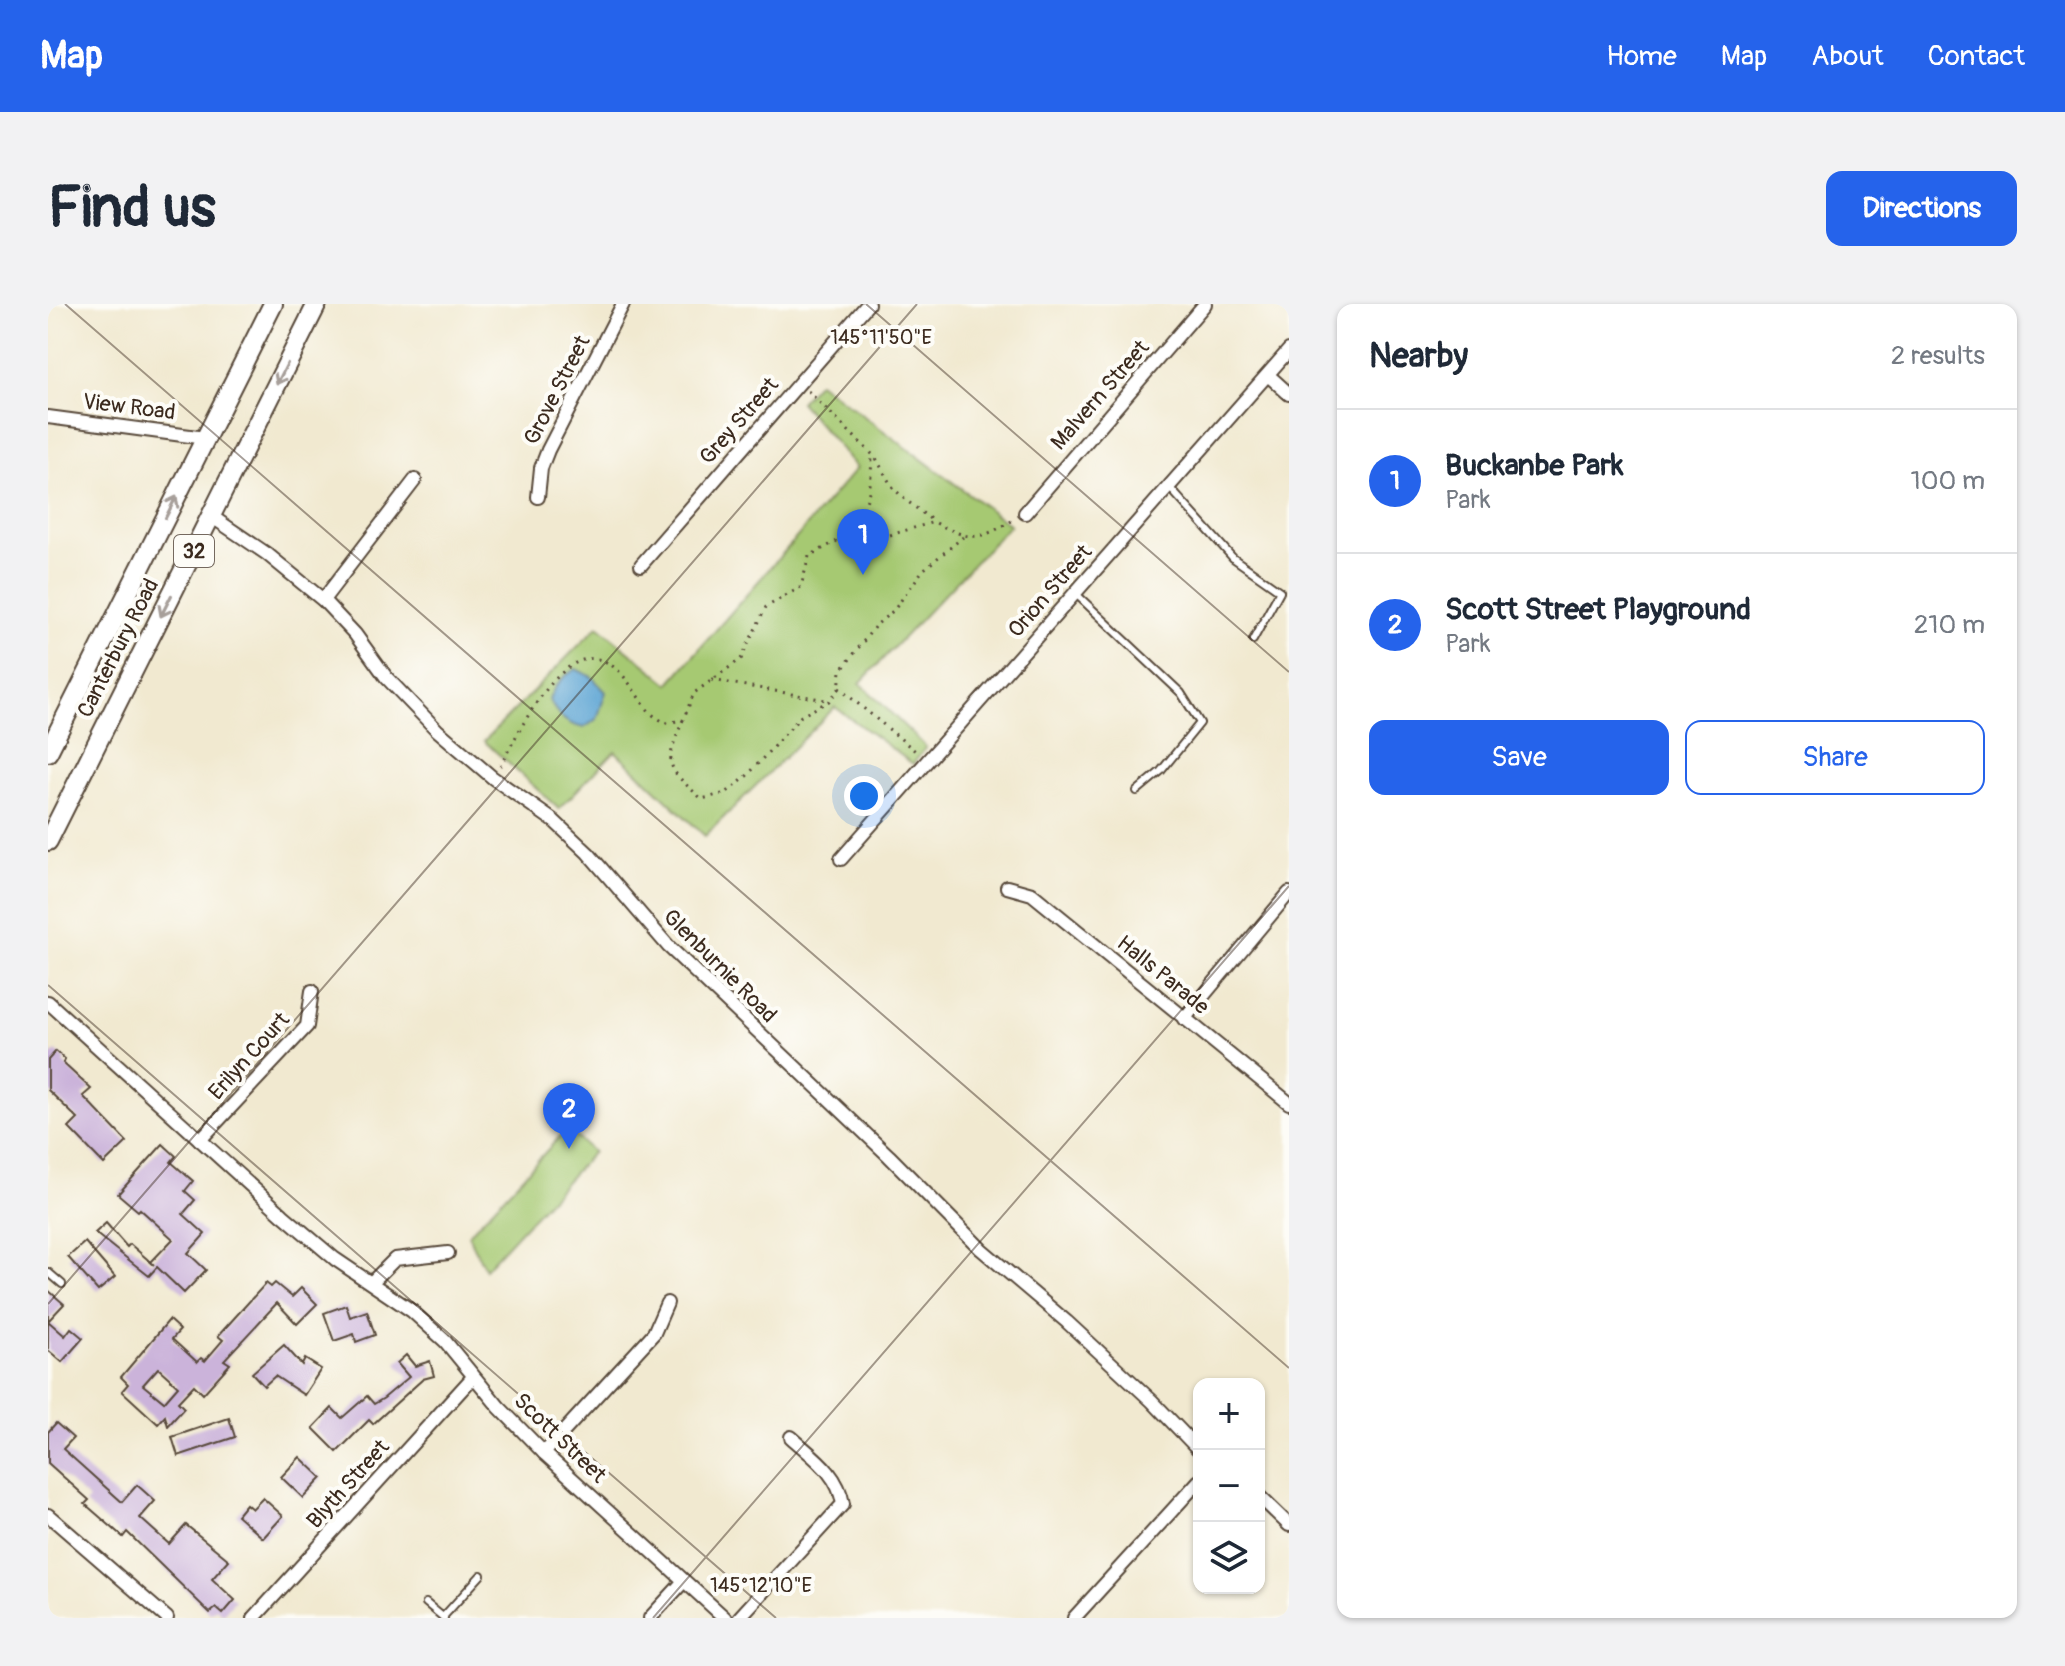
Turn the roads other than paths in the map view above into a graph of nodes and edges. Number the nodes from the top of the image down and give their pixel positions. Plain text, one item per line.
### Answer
1 (273, 304) edge
2 (317, 304) edge
3 (623, 304) edge
4 (868, 304) edge
5 (1205, 304) edge
6 (1289, 350) edge
7 (1268, 375) junction
8 (1289, 394) edge
9 (48, 417) edge
10 (205, 438) junction
11 (415, 480) dead end
12 (1170, 487) junction
13 (538, 497) dead end
14 (1025, 513) road end
15 (211, 516) junction
16 (641, 565) dead end
17 (1075, 593) junction
18 (323, 600) junction
19 (1253, 640) dead end
20 (48, 752) edge
21 (1137, 791) dead end
22 (48, 841) edge
23 (841, 859) dead end
24 (1007, 887) dead end
25 (1289, 893) edge
26 (312, 991) dead end
27 (48, 1002) edge
28 (1184, 1019) junction
29 (1289, 1103) edge
30 (200, 1140) junction
31 (448, 1253) dead end
32 (48, 1272) edge
33 (372, 1282) junction
34 (62, 1284) dead end
35 (667, 1303) dead end
36 (473, 1377) junction
37 (791, 1437) dead end
38 (1193, 1444) edge
39 (544, 1453) junction
40 (1193, 1488) edge
41 (1265, 1502) edge
42 (48, 1515) edge
43 (1289, 1525) edge
44 (481, 1575) dead end
45 (684, 1581) junction
46 (426, 1603) dead end
47 (167, 1618) edge
48 (254, 1618) edge
49 (444, 1618) edge
50 (650, 1618) edge
51 (725, 1618) edge
52 (739, 1618) edge
53 (1074, 1618) edge

1 - 10 main road, Canterbury Road / 32
2 -> 15 main road, Canterbury Road / 32
3 - 13 street, Grove Street
4 - 16 street, Grey Street
5 - 14 street, Malvern Street
6 - 7 street, Orion Street
7 - 8 street
7 - 12 street, Orion Street
9 - 10 street, View Road
20 -> 10 main road, Canterbury Road / 32
11 - 18 street
12 - 17 street, Orion Street
12 - 19 lane
15 - 18 street, Glenburnie Road
15 -> 22 main road, Canterbury Road / 32
17 - 21 lane
17 - 23 street, Orion Street
18 - 38 street, Glenburnie Road
24 - 28 street, Halls Parade
25 - 28 street
26 - 30 street, Erilyn Court
27 - 30 street, Scott Street
28 - 29 street, Halls Parade
30 - 33 street, Scott Street
31 - 33 street
32 - 34 lane
33 - 36 street, Scott Street
35 - 39 street
36 - 39 street, Scott Street
36 - 48 street, Blyth Street
37 - 52 street
39 - 45 street, Scott Street
40 - 53 street
41 - 43 street
42 - 47 street
44 - 49 lane
45 - 50 street
45 - 51 street, Scott Street
46 - 49 lane

